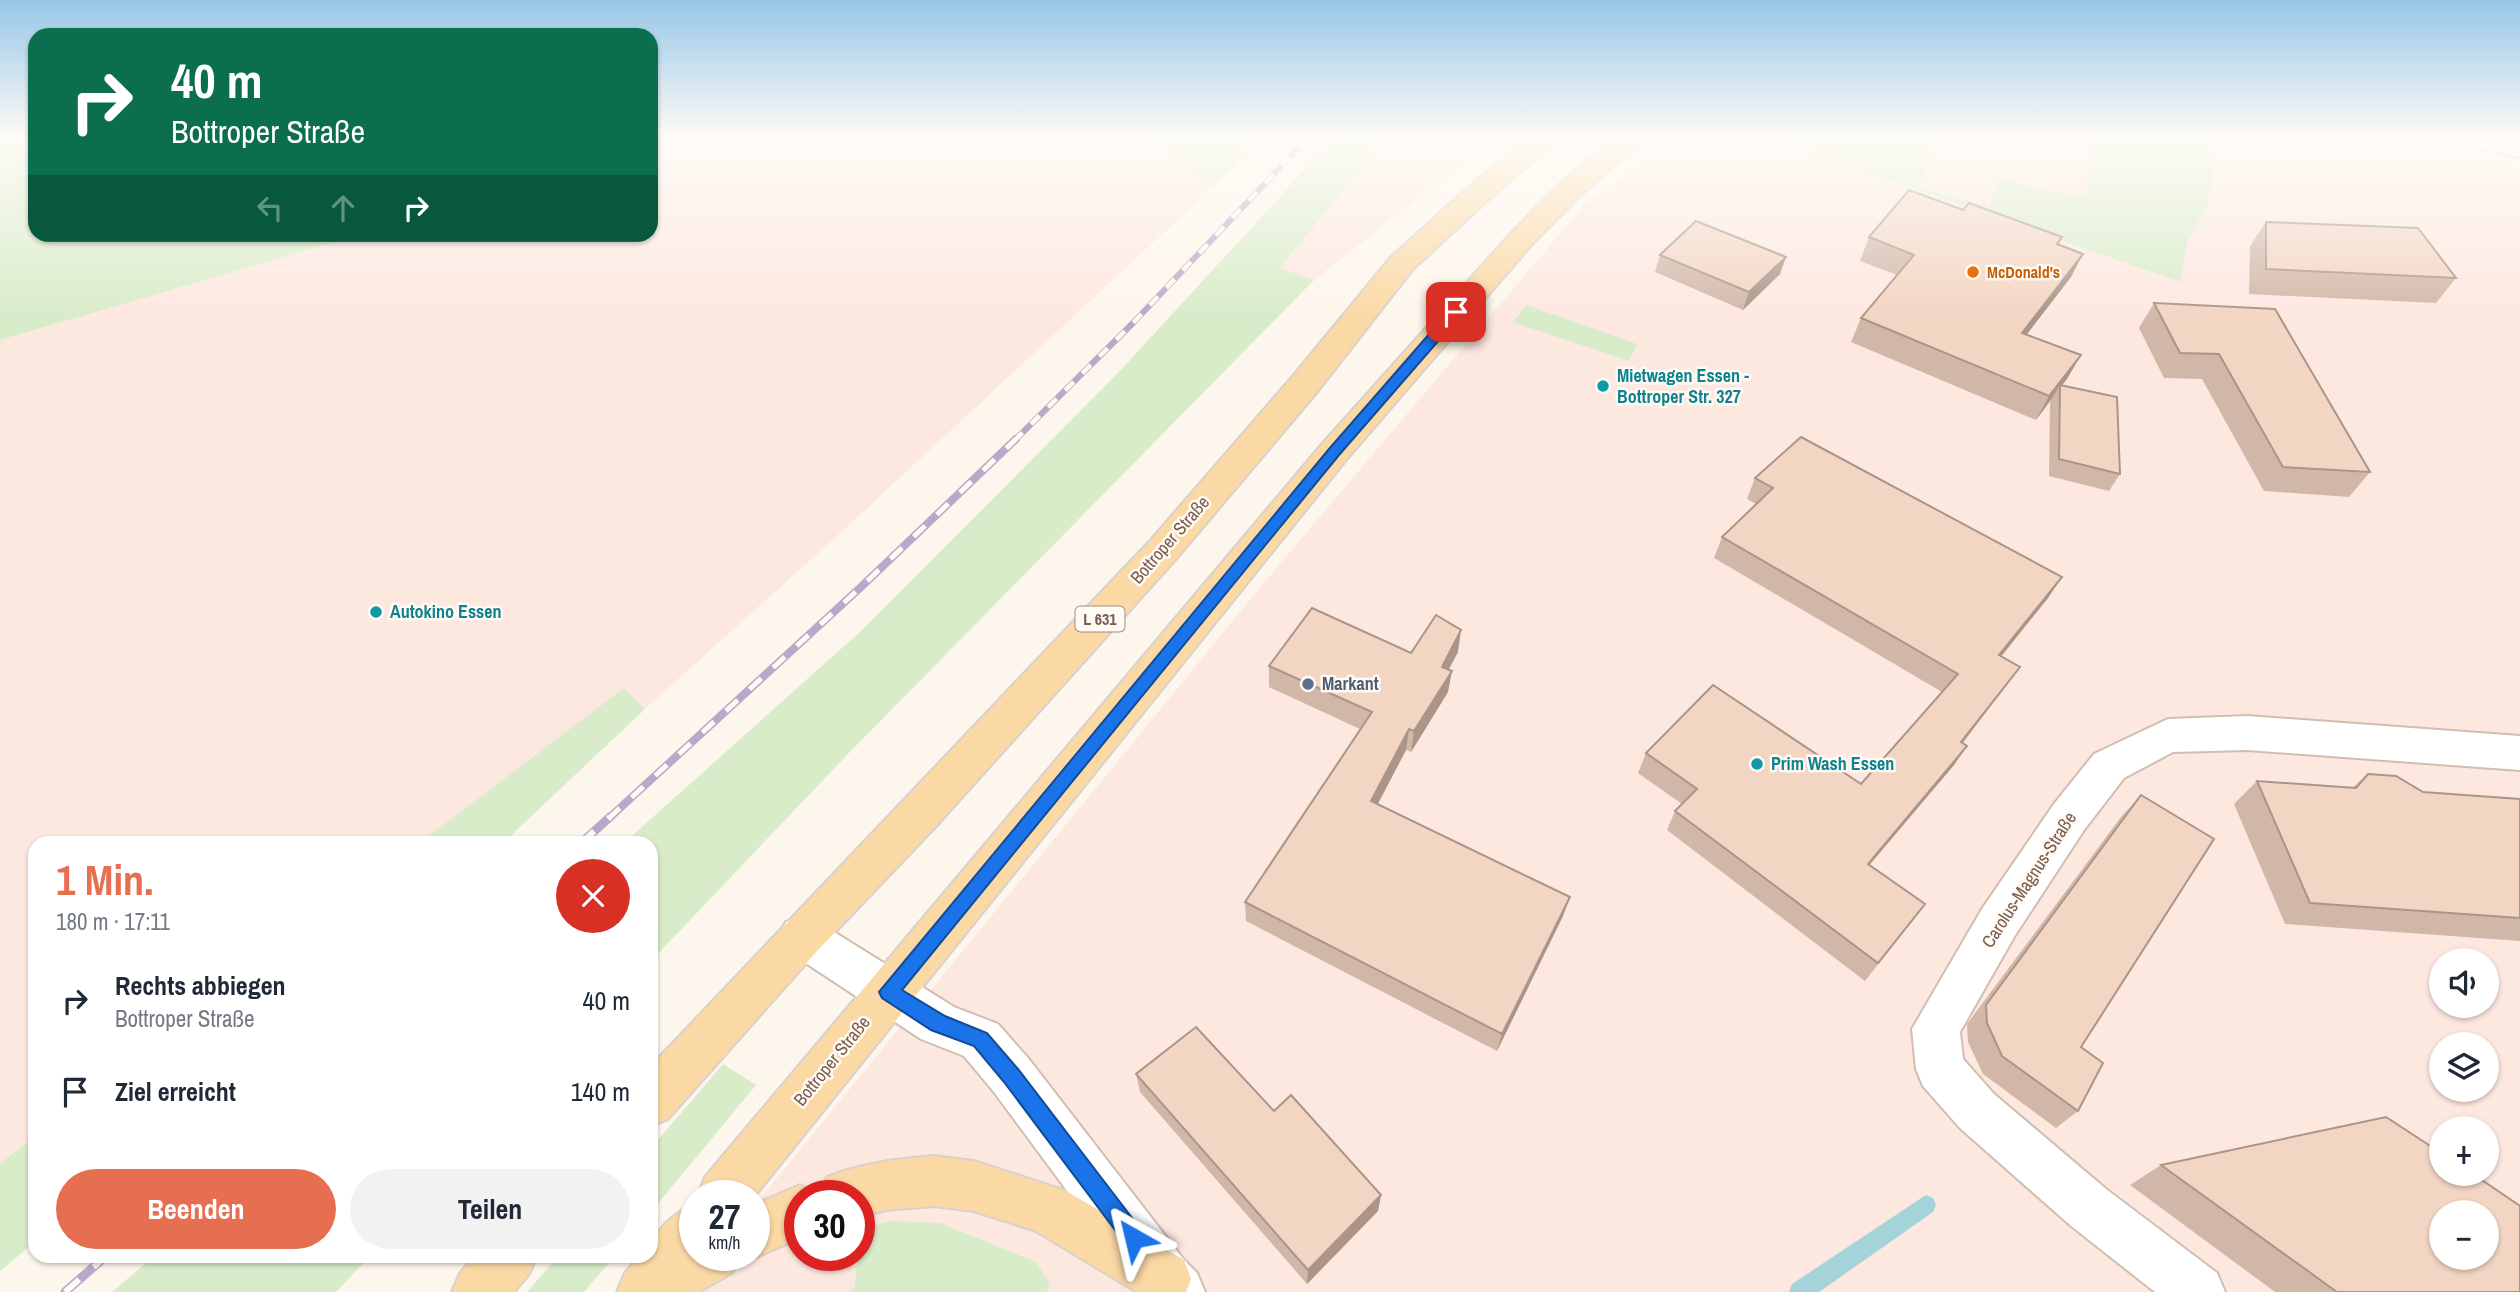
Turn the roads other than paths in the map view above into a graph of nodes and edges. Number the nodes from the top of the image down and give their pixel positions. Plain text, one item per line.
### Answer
1 (1473, 198) edge
2 (1562, 198) edge
3 (2520, 753) edge
4 (802, 936) junction
5 (889, 992) junction
6 (658, 1094) edge
7 (735, 1180) edge
8 (875, 1188) edge
9 (679, 1250) edge
10 (505, 1263) edge
11 (684, 1271) edge
12 (1171, 1285) edge
13 (479, 1292) edge
14 (645, 1292) edge
15 (2198, 1292) edge

1 - 4 main road, Bottroper Straße / L 631
2 - 5 main road, Bottroper Straße
3 - 15 street, Carolus-Magnus-Straße
4 - 5 street
4 - 6 main road, Bottroper Straße / L 631
5 - 7 main road, Bottroper Straße
5 - 12 street
8 - 12 main road
9 - 14 main road
10 - 13 main road
11 - 14 main road

